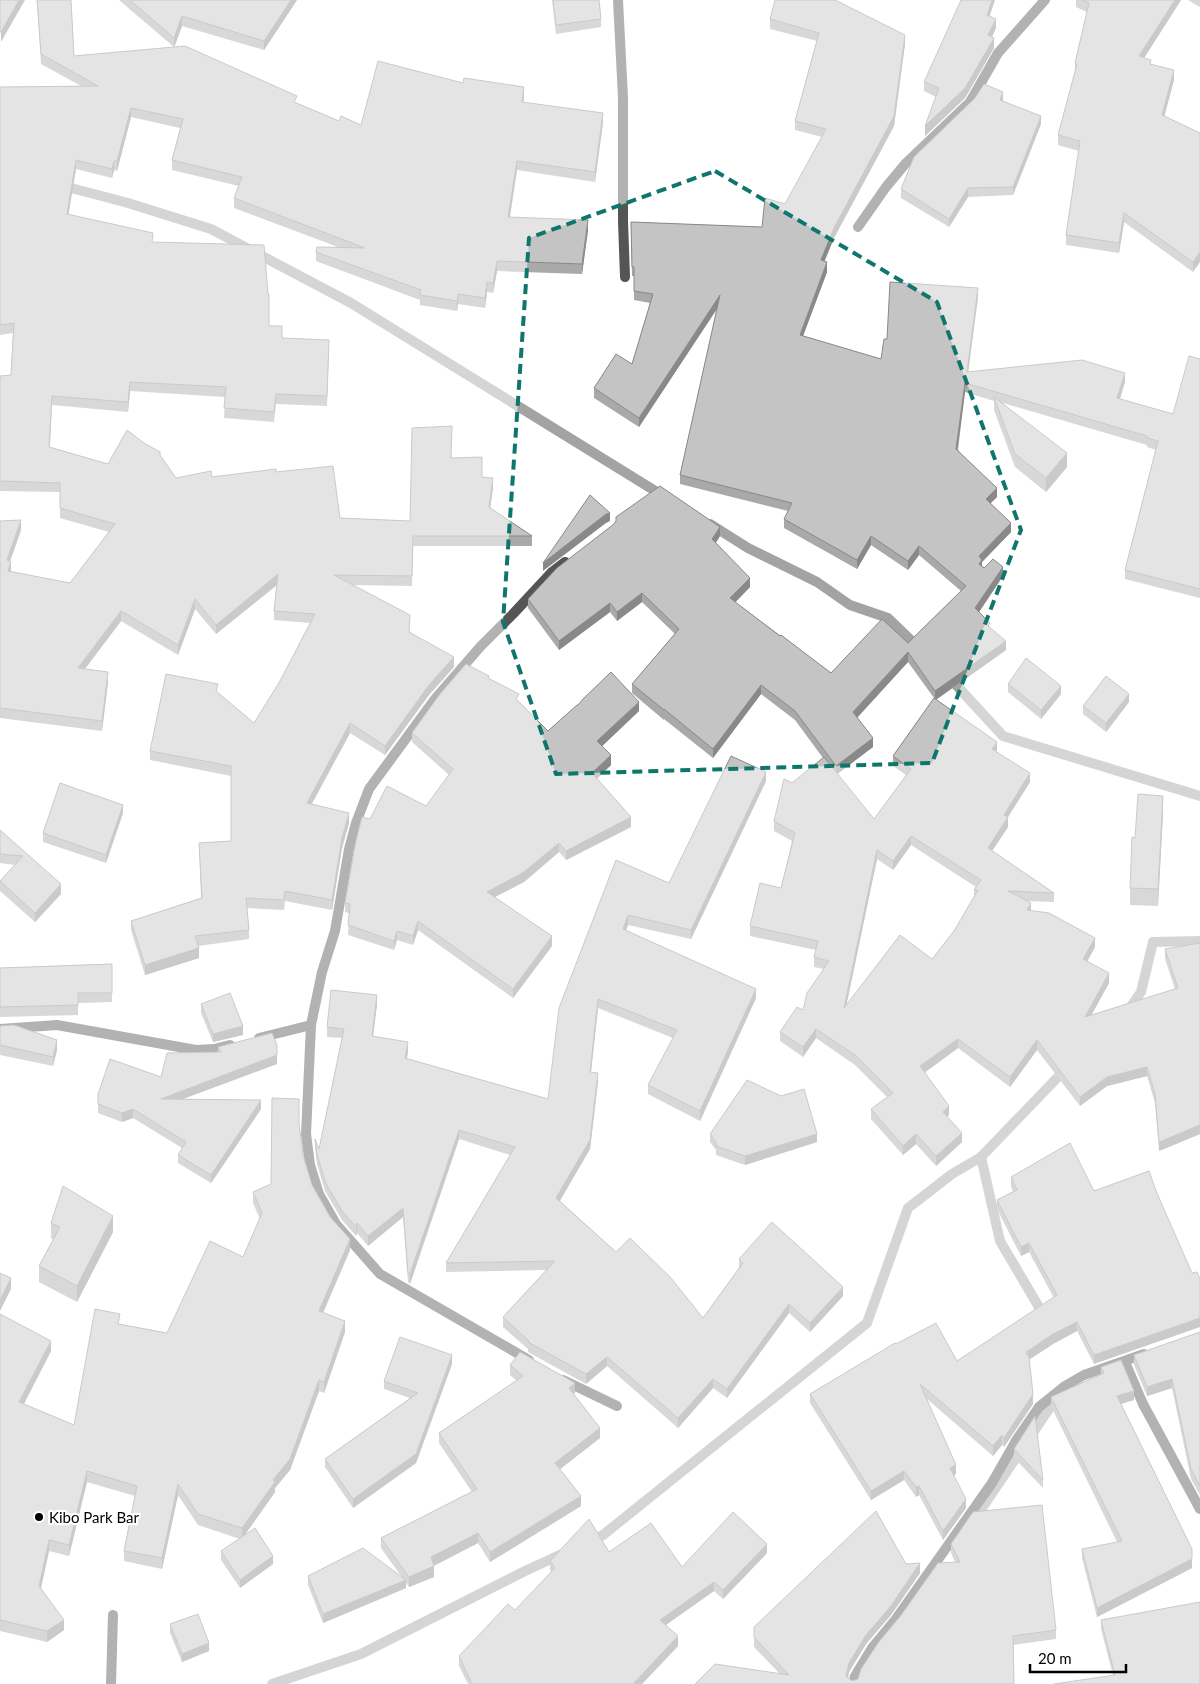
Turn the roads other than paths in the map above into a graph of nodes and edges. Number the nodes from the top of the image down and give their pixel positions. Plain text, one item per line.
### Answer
1 (618, 0) edge
2 (1045, 0) edge
3 (858, 227) dead end
4 (625, 277) dead end
5 (574, 555) edge
6 (312, 1024) junction
7 (0, 1029) edge
8 (1150, 1352) edge
9 (1125, 1362) junction
10 (539, 1366) edge
11 (554, 1375) edge
12 (617, 1406) dead end
13 (1200, 1509) edge
14 (113, 1615) dead end
15 (111, 1684) edge
16 (853, 1684) edge

1 - 4 street
2 - 3 street
5 - 6 street
6 - 7 street
6 - 10 street
8 - 9 street
9 - 13 street
9 - 16 street
11 - 12 street
14 - 15 street

